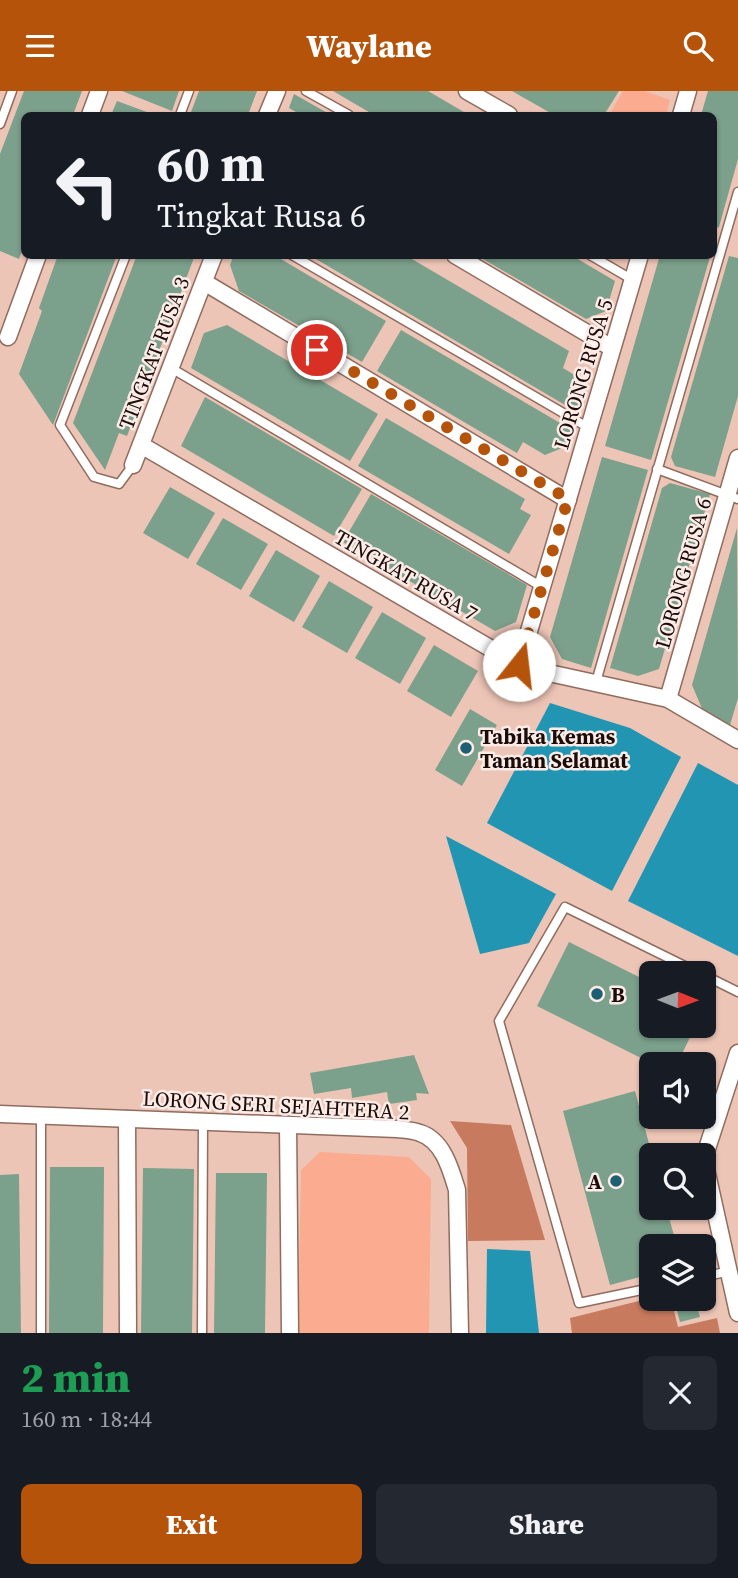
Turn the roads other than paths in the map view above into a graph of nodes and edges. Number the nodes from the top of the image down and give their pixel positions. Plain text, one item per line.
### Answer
1 (12, 91) edge
2 (99, 91) edge
3 (189, 91) edge
4 (276, 91) edge
5 (306, 91) edge
6 (467, 91) edge
7 (688, 91) edge
8 (91, 112) edge
9 (181, 112) edge
10 (268, 112) edge
11 (344, 112) edge
12 (504, 112) edge
13 (682, 112) edge
14 (0, 124) edge
15 (738, 192) edge
16 (718, 244) edge
17 (37, 259) edge
18 (124, 259) edge
19 (213, 259) edge
20 (299, 259) edge
21 (462, 259) edge
22 (597, 259) edge
23 (639, 259) edge
24 (714, 259) edge
25 (633, 280) junction
26 (204, 282) junction
27 (8, 337) dead end
28 (612, 348) junction
29 (171, 367) junction
30 (589, 428) junction
31 (141, 446) junction
32 (738, 458) edge
33 (133, 465) joint
34 (657, 469) junction
35 (733, 497) edge
36 (568, 499) junction
37 (542, 587) junction
38 (519, 665) junction
39 (596, 683) junction
40 (668, 699) junction
41 (737, 738) edge
42 (675, 961) edge
43 (716, 981) edge
44 (738, 992) edge
45 (738, 1053) edge
46 (0, 1114) edge
47 (41, 1116) junction
48 (127, 1119) junction
49 (203, 1122) junction
50 (289, 1125) junction
51 (709, 1143) edge
52 (716, 1213) edge
53 (729, 1271) junction
54 (716, 1274) edge
55 (639, 1290) edge
56 (738, 1313) edge
57 (41, 1333) edge
58 (128, 1333) edge
59 (202, 1333) edge
60 (290, 1333) edge
61 (460, 1333) edge

1 - 14 lane
2 - 8 street
3 - 9 lane
4 - 10 street
5 - 11 lane
6 - 12 street
7 - 13 street
15 - 16 lane
17 - 27 street
18 - 33 lane
19 - 26 street, TINGKAT RUSA 3
20 - 30 lane
21 - 28 street
22 - 25 lane
23 - 25 street, LORONG RUSA 5
24 - 34 lane
25 - 28 street, LORONG RUSA 5
26 - 29 street, TINGKAT RUSA 3
26 - 36 street
28 - 30 street, LORONG RUSA 5
29 - 31 street, TINGKAT RUSA 3
29 - 37 lane
30 - 36 street, LORONG RUSA 5
31 - 33 street, TINGKAT RUSA 3
31 - 38 street, TINGKAT RUSA 7
32 - 35 street, LORONG RUSA 6
34 - 35 lane
34 - 39 lane
35 - 40 street, LORONG RUSA 6
36 - 37 street, LORONG RUSA 5
37 - 38 street, LORONG RUSA 5
38 - 39 street, TINGKAT RUSA 7
39 - 40 street, TINGKAT RUSA 7
40 - 41 street, TINGKAT RUSA 7
42 - 55 lane
43 - 44 lane
45 - 51 street
46 - 47 street, LORONG SERI SEJAHTERA 2
47 - 48 street, LORONG SERI SEJAHTERA 2
47 - 57 lane
48 - 49 street, LORONG SERI SEJAHTERA 2
48 - 58 street
49 - 50 street, LORONG SERI SEJAHTERA 2
49 - 59 lane
50 - 60 street
50 - 61 street, LORONG SERI SEJAHTERA 2
52 - 53 street
53 - 54 lane
53 - 56 street

